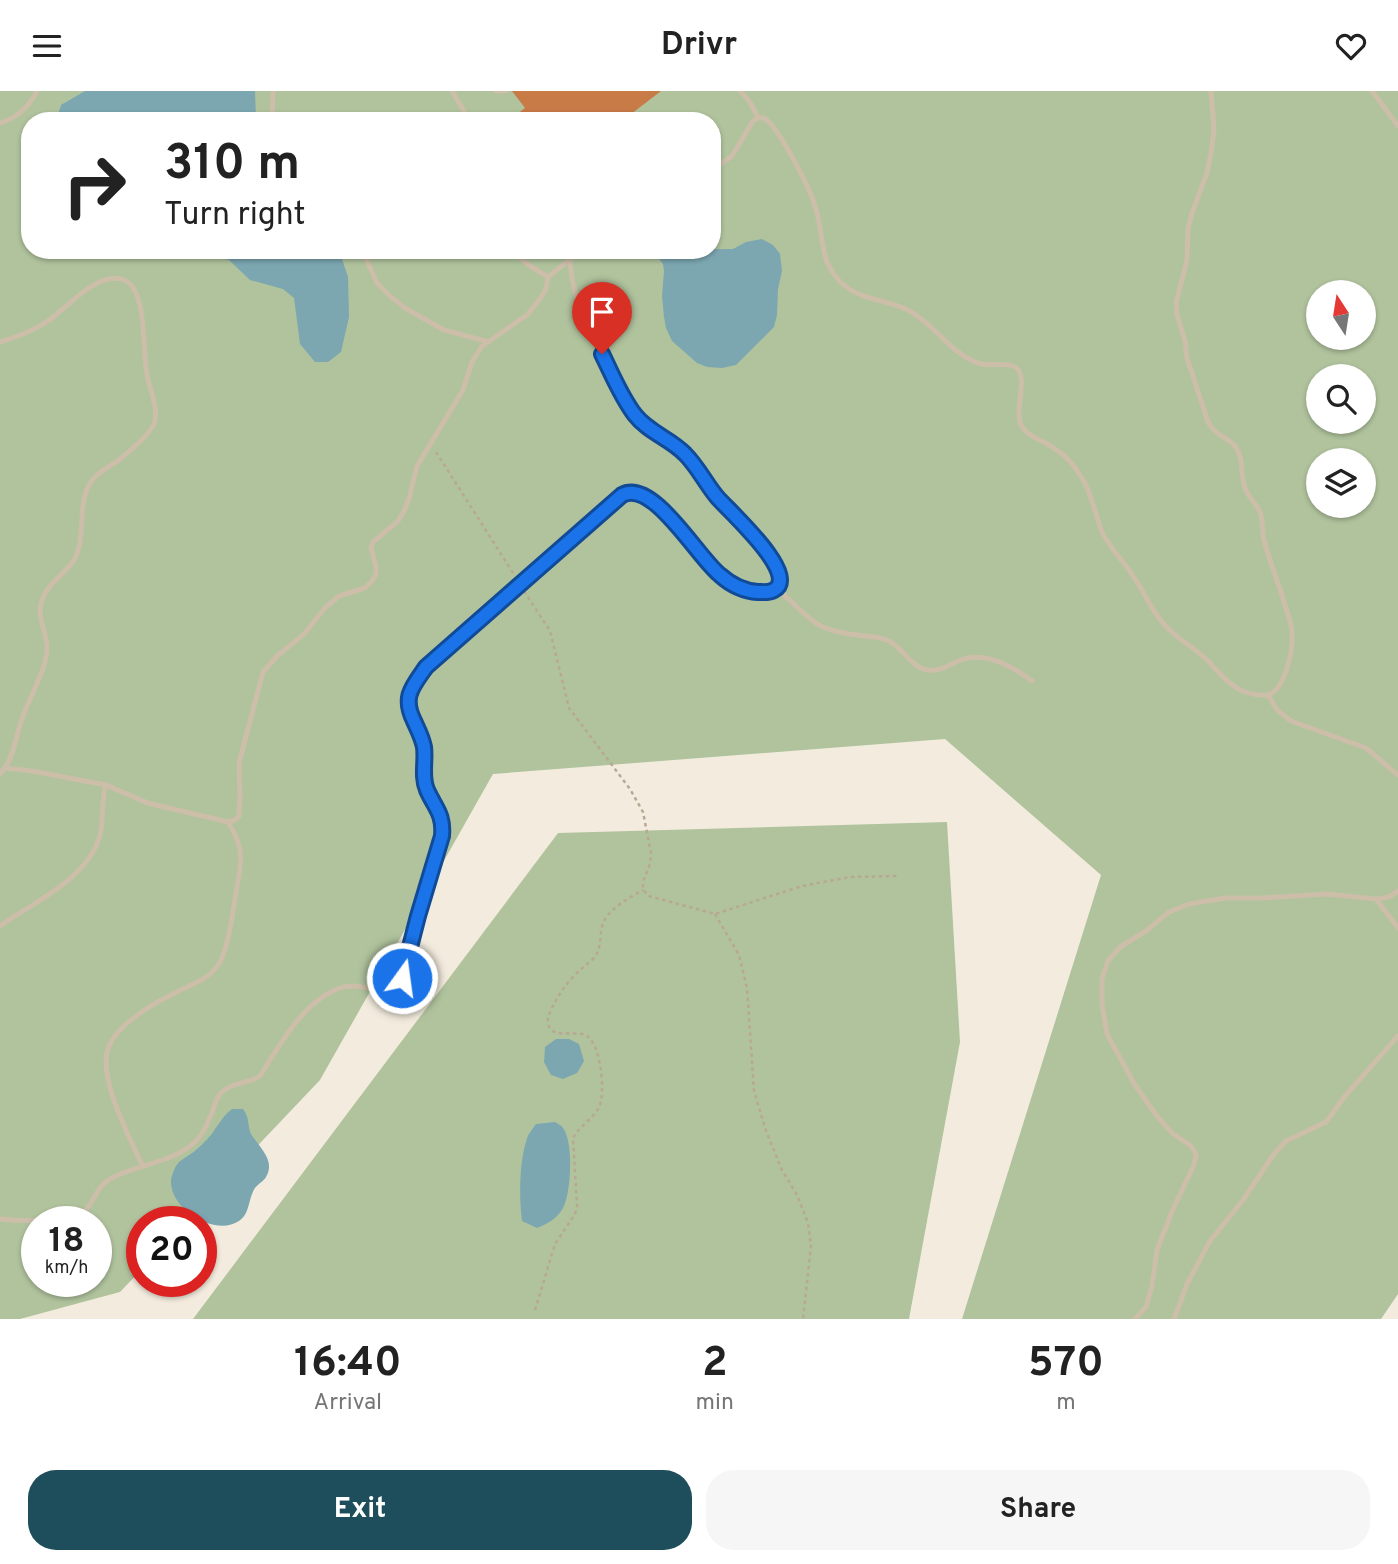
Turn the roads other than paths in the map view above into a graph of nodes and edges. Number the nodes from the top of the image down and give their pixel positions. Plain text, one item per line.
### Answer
1 (37, 91) edge
2 (273, 91) edge
3 (452, 91) edge
4 (496, 91) edge
5 (506, 91) edge
6 (740, 91) edge
7 (1211, 91) edge
8 (1372, 91) edge
9 (21, 112) edge
10 (21, 112) edge
11 (272, 112) edge
12 (465, 112) edge
13 (758, 118) junction
14 (0, 123) edge
15 (1398, 126) edge
16 (721, 164) edge
17 (366, 259) edge
18 (522, 259) edge
19 (569, 260) joint
20 (548, 277) junction
21 (0, 342) edge
22 (489, 342) junction
23 (775, 589) junction
24 (1032, 681) dead end
25 (1268, 695) junction
26 (5, 768) junction
27 (0, 775) edge
28 (1398, 775) edge
29 (106, 785) junction
30 (228, 823) junction
31 (1398, 891) edge
32 (1376, 899) junction
33 (0, 926) edge
34 (1398, 928) edge
35 (1398, 1036) edge
36 (143, 1167) junction
37 (0, 1219) edge
38 (1135, 1319) edge
39 (1174, 1319) edge

1 - 9 lane
2 - 11 lane
3 - 12 lane
4 - 5 lane
6 - 13 lane
7 - 25 lane
8 - 15 lane
10 - 14 lane
13 - 16 lane
13 - 25 lane
17 - 22 lane
18 - 20 lane
19 - 20 lane
19 - 23 lane
20 - 22 lane
21 - 26 lane
22 - 30 lane
23 - 24 lane
23 - 36 lane, bridge
25 - 28 lane
26 - 27 lane
26 - 29 lane
29 - 30 lane
29 - 33 lane
30 - 36 lane
31 - 32 lane
32 - 34 lane
32 - 38 lane
35 - 39 lane
36 - 37 lane

